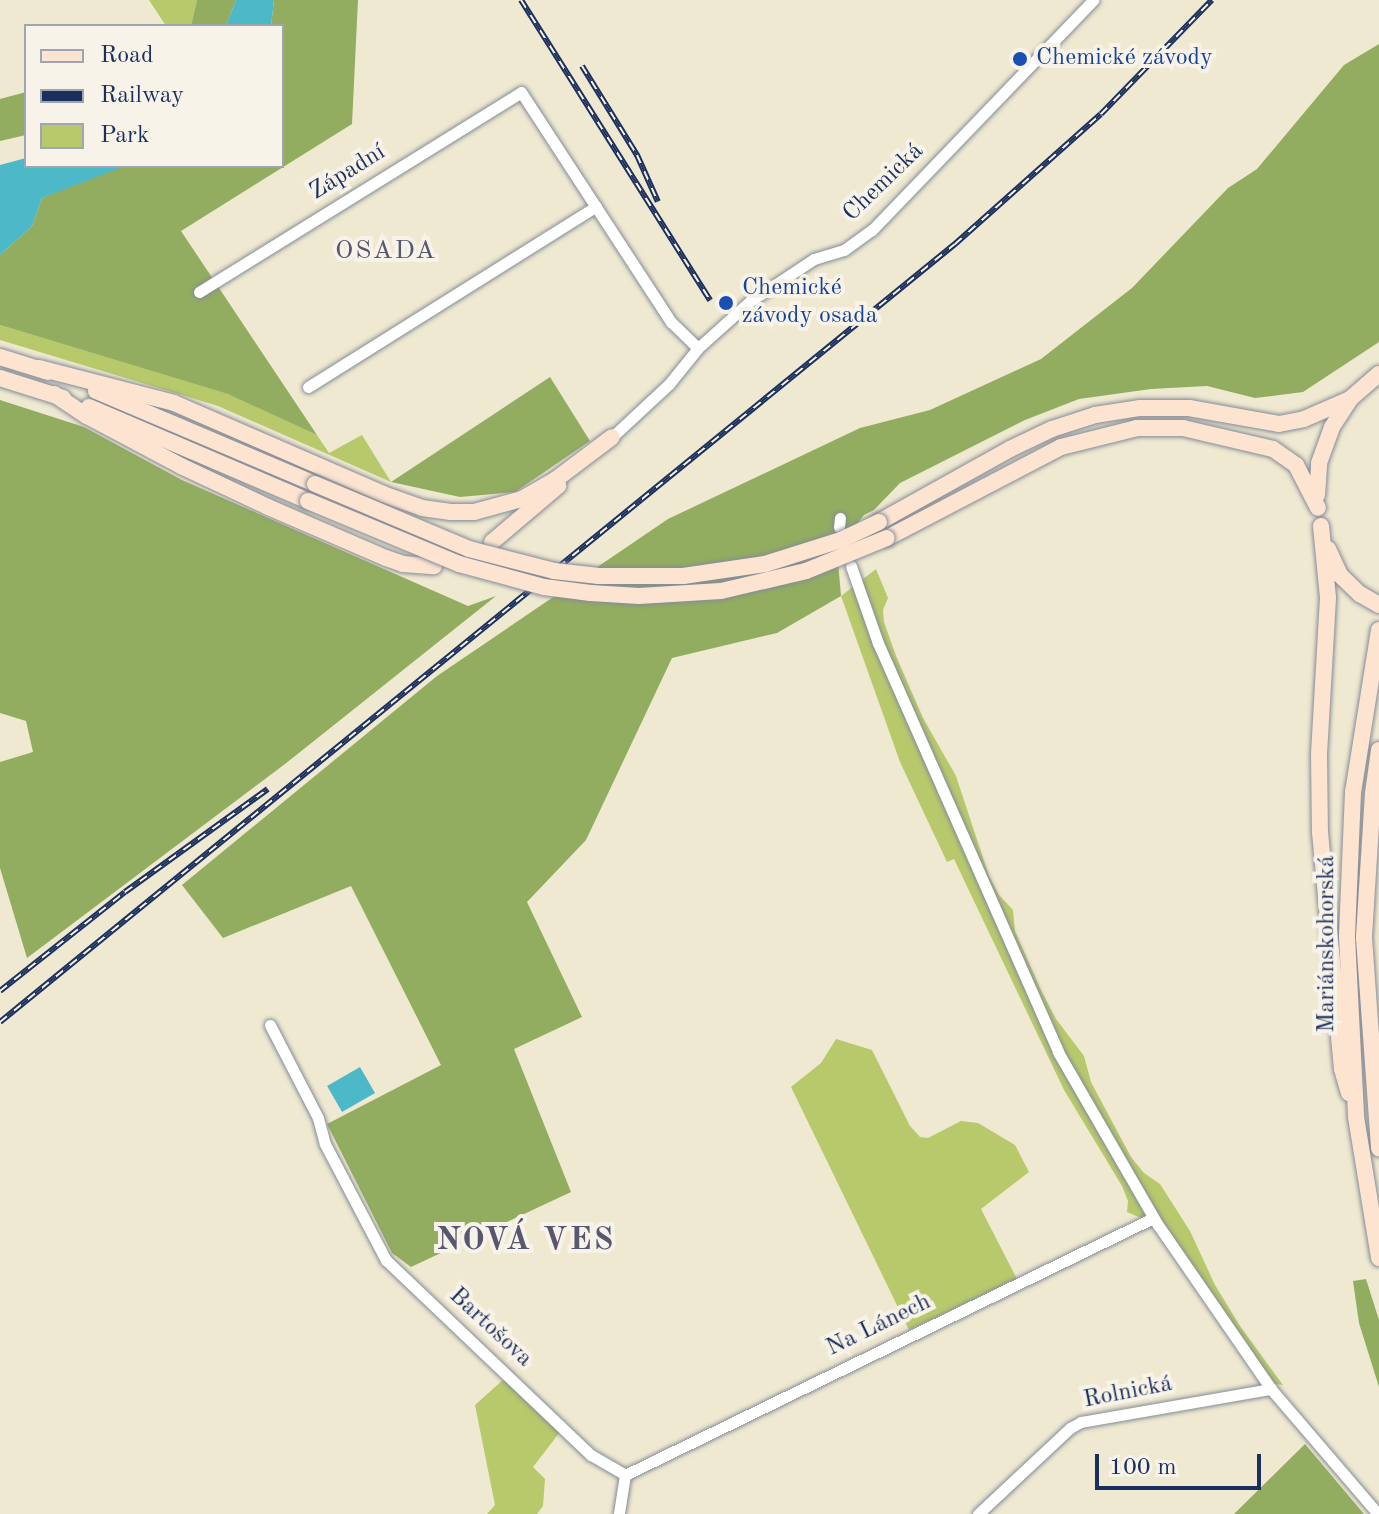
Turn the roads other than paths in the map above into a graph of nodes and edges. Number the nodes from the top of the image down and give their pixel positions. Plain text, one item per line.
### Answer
1 (1093, 0) edge
2 (596, 206) junction
3 (199, 292) dead end
4 (698, 348) junction
5 (0, 357) edge
6 (39, 368) junction
7 (1379, 374) edge
8 (0, 378) edge
9 (308, 387) dead end
10 (54, 394) junction
11 (1350, 399) junction
12 (612, 437) junction
13 (1318, 508) junction
14 (1321, 526) junction
15 (492, 542) dead end
16 (434, 566) dead end
17 (851, 566) dead end
18 (1379, 605) edge
19 (1379, 630) edge
20 (1379, 750) edge
21 (1379, 998) edge
22 (270, 1025) dead end
23 (1379, 1081) edge
24 (1377, 1107) edge
25 (1356, 1117) junction
26 (1379, 1148) edge
27 (1153, 1218) junction
28 (1379, 1258) edge
29 (1271, 1389) junction
30 (625, 1475) junction
31 (619, 1514) edge
32 (978, 1514) edge
33 (1378, 1514) edge

1 - 4 street, Chemická
2 - 3 street, Západní
2 - 4 street
2 - 9 street
4 - 12 street, Chemická
5 - 6 main road
6 - 11 main road, bridge
6 - 12 main road
7 - 11 main road
8 - 10 main road
10 - 13 main road, bridge
10 - 16 main road
11 - 13 main road
12 - 15 main road
13 - 14 main road
14 - 18 main road
14 - 25 main road
17 - 27 street
19 - 25 main road, Mariánskohorská
20 - 24 main road, Mariánskohorská
21 - 23 main road
22 - 30 street, Bartošova
24 - 26 main road, Mariánskohorská
25 - 28 main road, Mariánskohorská
27 - 29 street
27 - 30 street, Na Lánech
29 - 32 street, Rolnická
29 - 33 street
30 - 31 street

